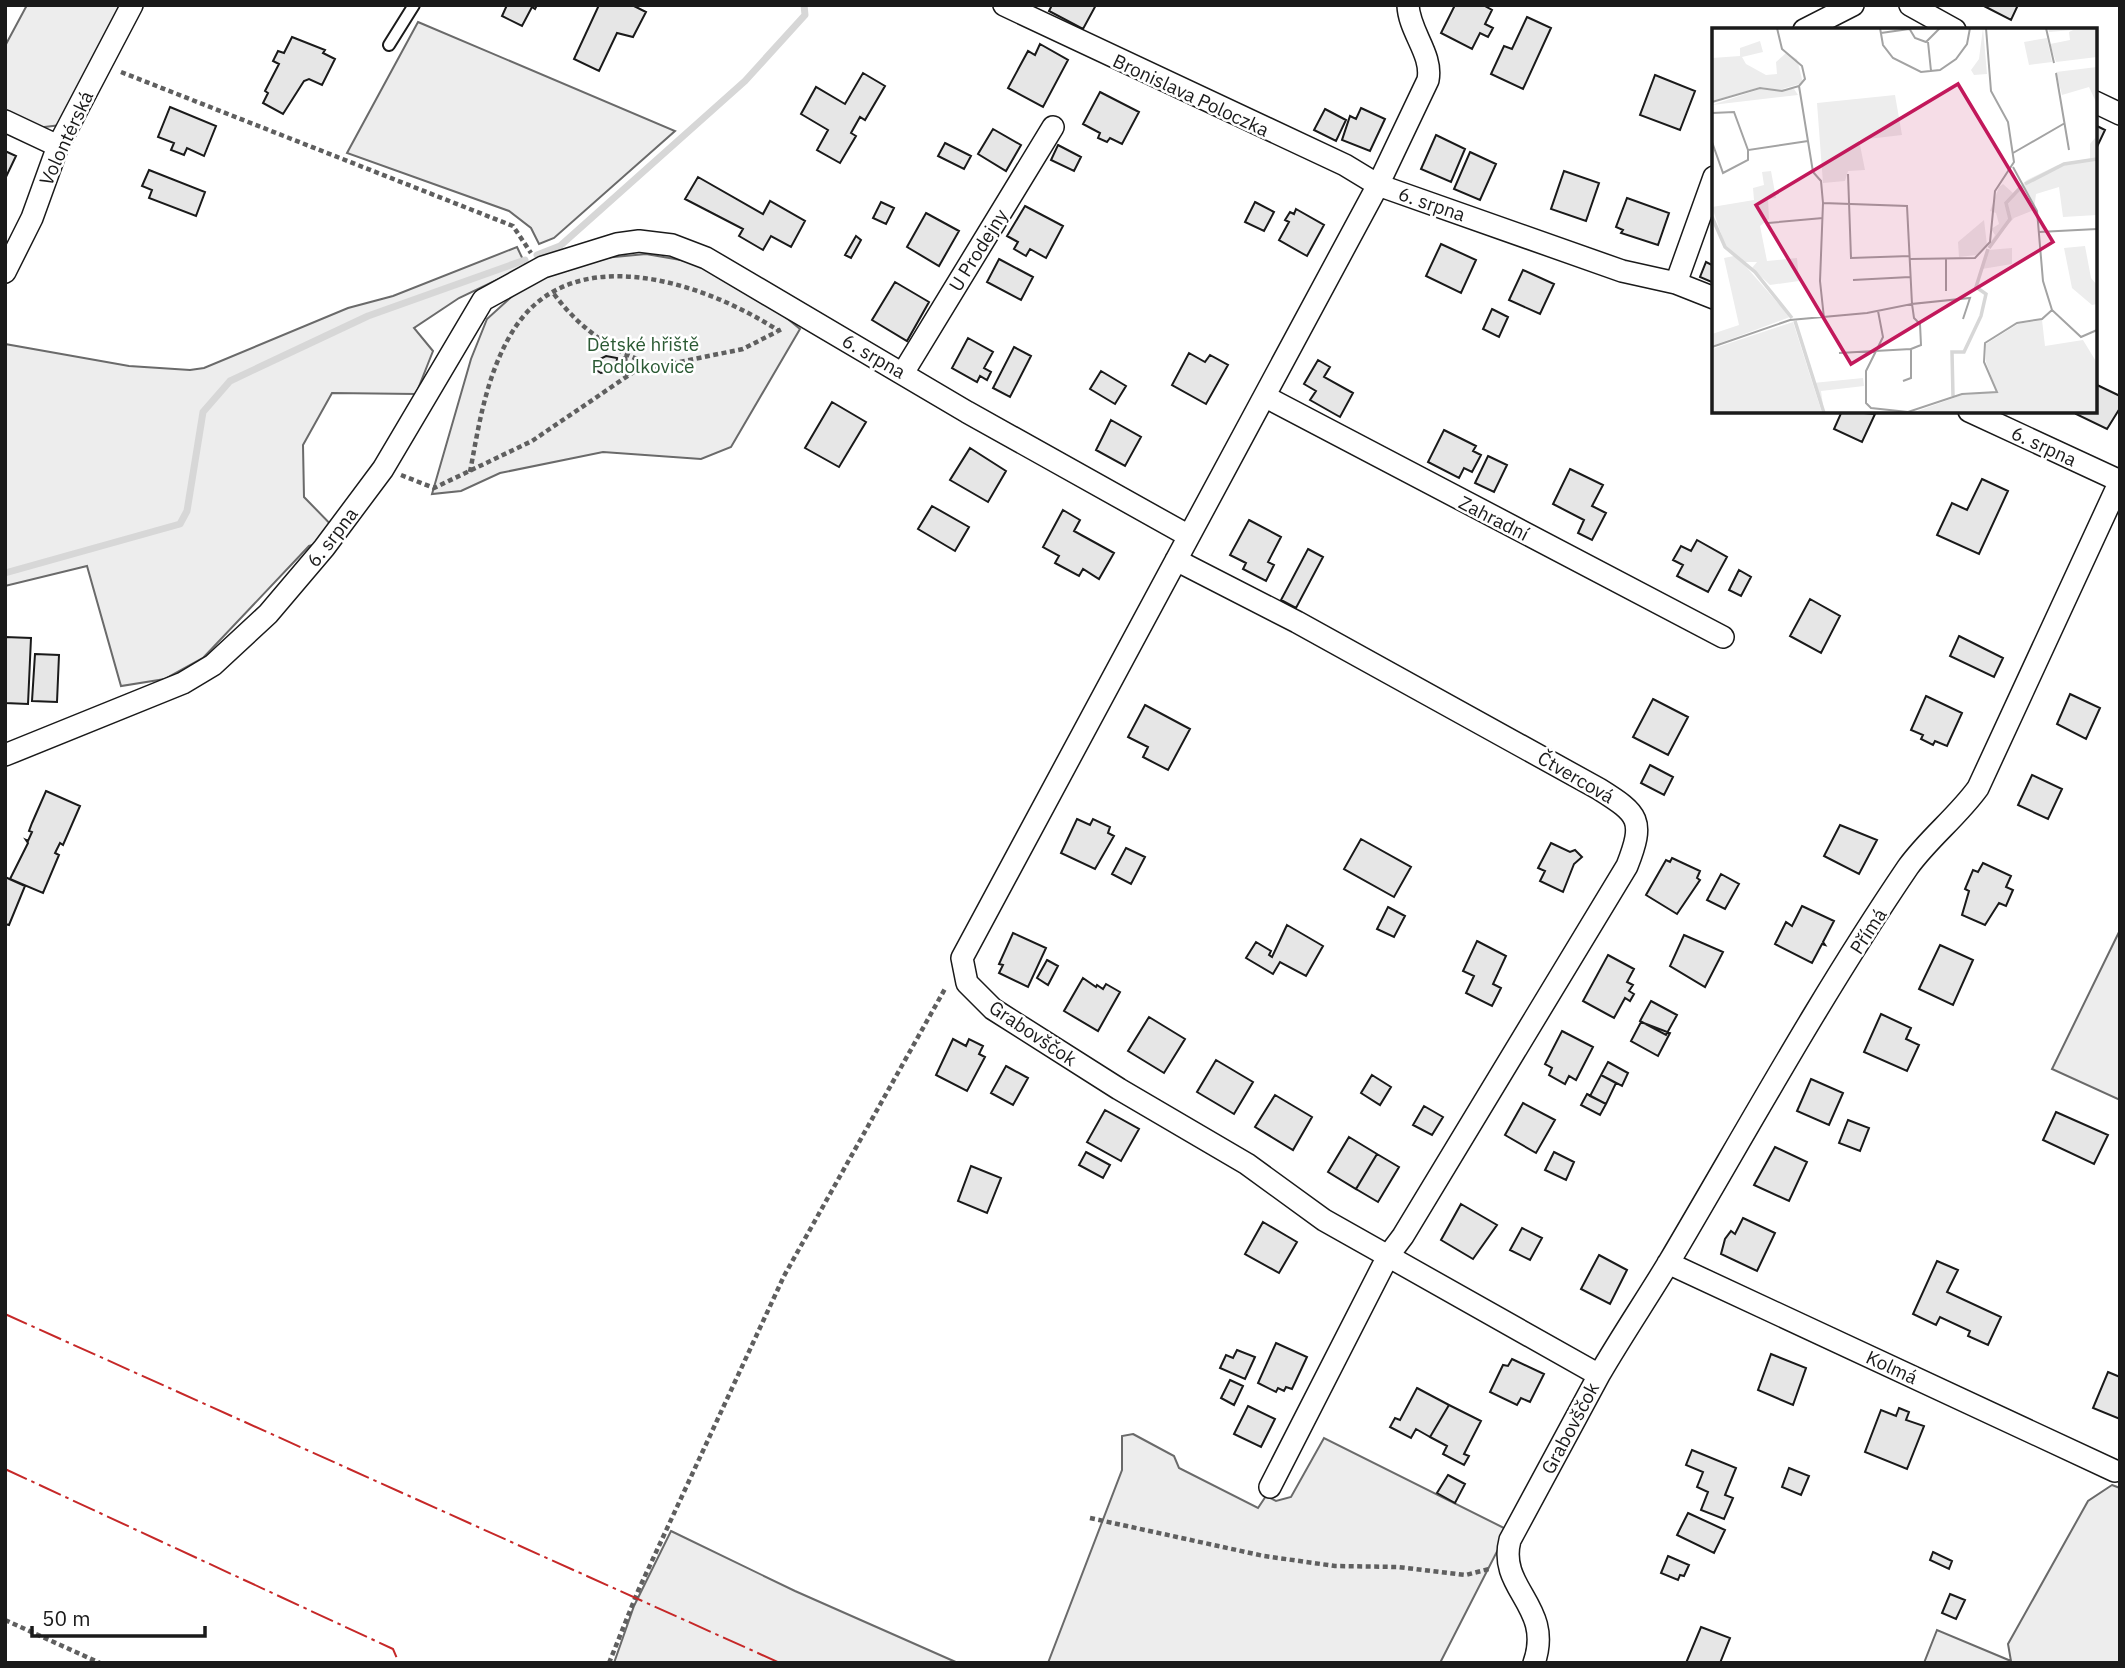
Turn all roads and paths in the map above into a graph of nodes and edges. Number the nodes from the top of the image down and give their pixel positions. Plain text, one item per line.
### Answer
1 (132, 5) edge
2 (414, 5) edge
3 (1004, 5) edge
4 (1408, 5) edge
5 (1853, 5) edge
6 (1910, 5) edge
7 (1808, 28) edge
8 (1951, 28) edge
9 (389, 45) dead end
10 (101, 64) junction
11 (2097, 103) edge
12 (2120, 114) edge
13 (5, 121) edge
14 (1053, 127) dead end
15 (58, 146) junction
16 (1712, 183) edge
17 (1378, 185) junction
18 (541, 268) junction
19 (5, 272) edge
20 (1676, 284) junction
21 (553, 293) junction
22 (1712, 297) edge
23 (801, 313) junction
24 (780, 331) junction
25 (625, 356) junction
26 (657, 366) junction
27 (903, 373) junction
28 (627, 376) junction
29 (1266, 397) junction
30 (1973, 413) edge
31 (383, 469) junction
32 (470, 472) junction
33 (2120, 481) edge
34 (1189, 536) junction
35 (1175, 560) junction
36 (1723, 637) dead end
37 (5, 755) edge
38 (964, 969) junction
39 (1388, 1256) junction
40 (1668, 1264) junction
41 (1599, 1375) junction
42 (2115, 1471) dead end
43 (1270, 1487) dead end
44 (1090, 1518) dead end
45 (1507, 1564) junction
46 (5, 1620) edge
47 (100, 1663) edge
48 (609, 1663) edge
49 (1534, 1663) edge

1 - 10 street, Volontérská
2 - 9 lane
3 - 17 street, Bronislava Poloczka
4 - 17 street
5 - 7 street
6 - 8 street
10 - 15 street, Volontérská
10 - 18 path
11 - 12 street
13 - 15 street
14 - 27 street, U Prodejny
15 - 19 street, Volontérská
16 - 20 street
17 - 20 street, 6. srpna
17 - 29 street, 6. srpna
18 - 21 path
18 - 23 street, 6. srpna
18 - 31 street, 6. srpna
20 - 22 street, 6. srpna
21 - 24 path
21 - 25 path
21 - 32 path
23 - 24 path
23 - 27 street, 6. srpna
24 - 26 path
25 - 26 path
25 - 28 path
26 - 28 path
27 - 34 street, 6. srpna
28 - 32 path
29 - 34 street, 6. srpna
29 - 36 street, Zahradní
30 - 33 street, 6. srpna
31 - 32 path
31 - 37 street, 6. srpna
33 - 40 street, Přímá
34 - 35 street
35 - 38 street
35 - 39 street, Čtvercová
38 - 39 street, Grabovščok
38 - 48 path
39 - 41 street, Grabovščok
39 - 43 street
40 - 41 street, Přímá
40 - 42 street, Kolmá
41 - 45 street, Grabovščok
44 - 45 path
45 - 49 street
46 - 47 path

